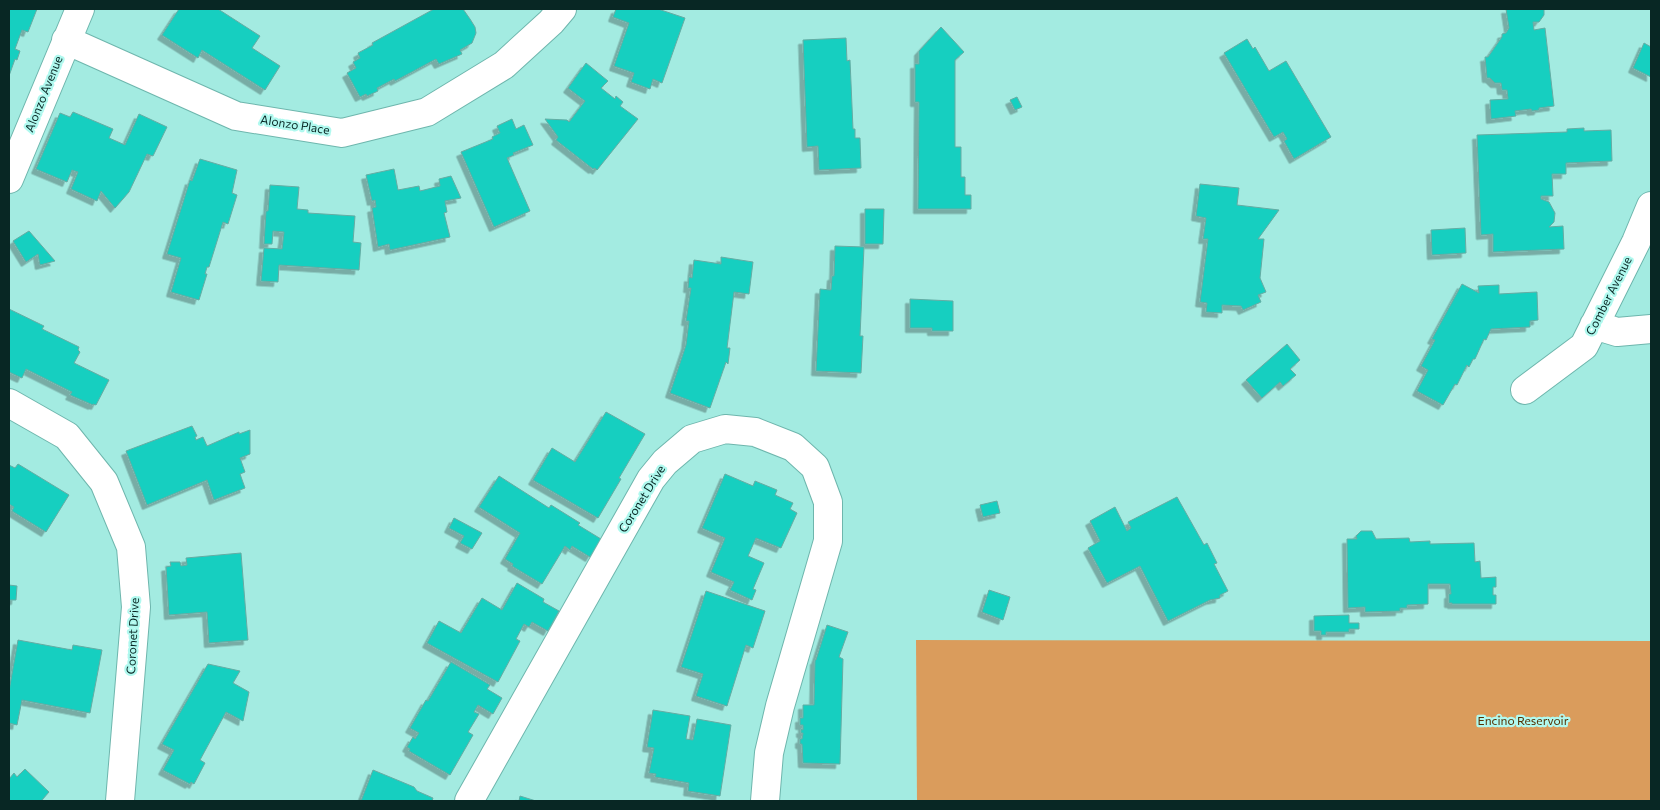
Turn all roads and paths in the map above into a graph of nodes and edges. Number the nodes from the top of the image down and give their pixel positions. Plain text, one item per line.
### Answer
1 (80, 9) edge
2 (562, 9) edge
3 (66, 40) junction
4 (9, 179) edge
5 (1651, 206) edge
6 (1594, 325) junction
7 (1651, 329) edge
8 (1525, 390) dead end
9 (9, 403) edge
10 (120, 801) edge
11 (469, 801) edge
12 (765, 801) edge

1 - 3 street, Alonzo Avenue
2 - 3 street, Alonzo Place
3 - 4 street, Alonzo Avenue
5 - 6 street, Comber Avenue
6 - 7 street
6 - 8 street, Comber Avenue
9 - 10 street, Coronet Drive
11 - 12 street, Coronet Drive

